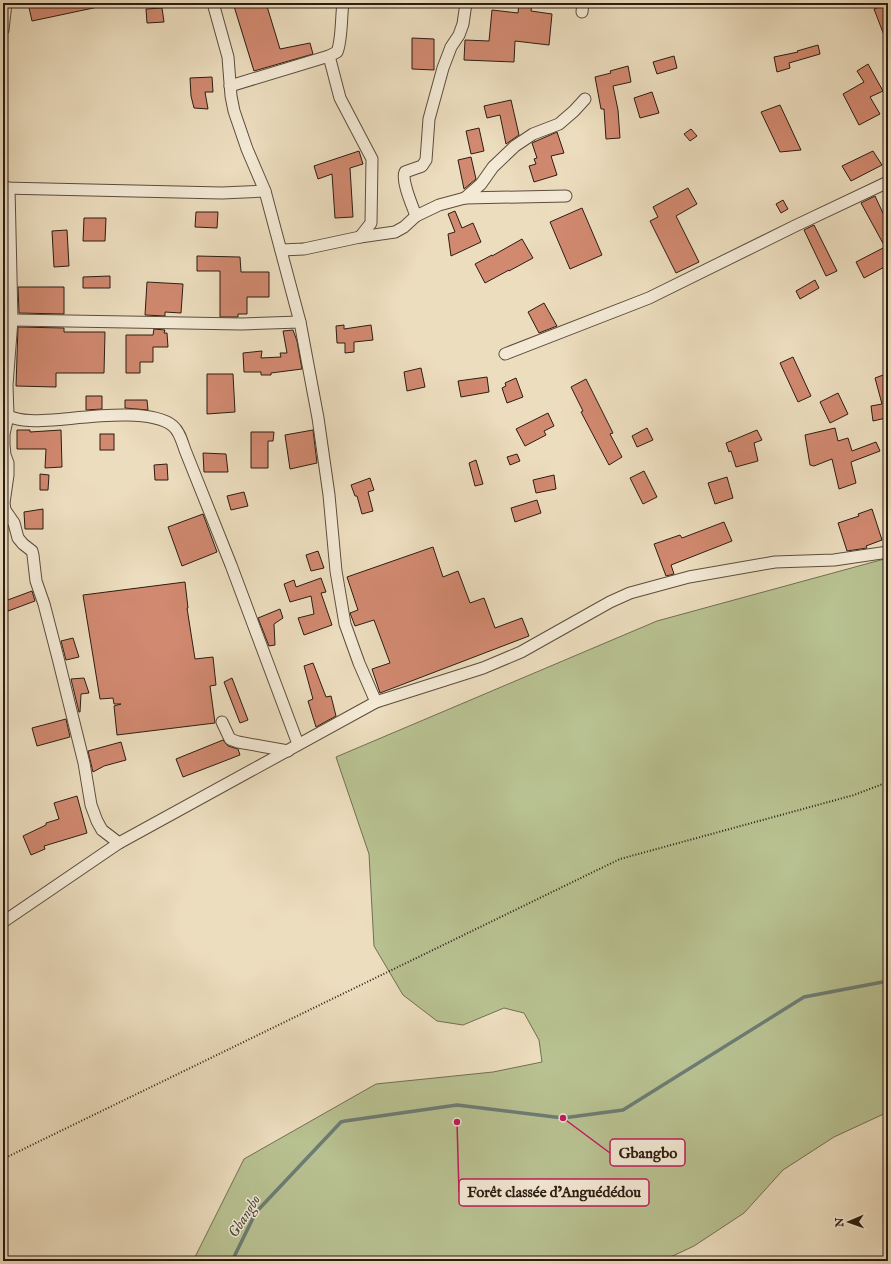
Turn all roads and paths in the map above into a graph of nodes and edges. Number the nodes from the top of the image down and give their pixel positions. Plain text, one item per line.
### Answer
1 (6, 3) edge
2 (213, 3) edge
3 (343, 3) edge
4 (466, 3) edge
5 (3, 30) edge
6 (329, 56) junction
7 (230, 86) junction
8 (585, 99) dead end
9 (888, 182) edge
10 (6, 188) edge
11 (265, 191) junction
12 (566, 196) dead end
13 (465, 198) junction
14 (416, 216) junction
15 (360, 237) junction
16 (281, 250) junction
17 (12, 320) junction
18 (300, 322) junction
19 (505, 354) dead end
20 (5, 385) edge
21 (8, 416) junction
22 (888, 552) edge
23 (376, 702) junction
24 (222, 722) dead end
25 (298, 744) junction
26 (288, 751) junction
27 (888, 782) edge
28 (119, 843) junction
29 (3, 922) edge
30 (3, 1159) edge

1 - 5 street
2 - 7 street
3 - 6 street
4 - 14 street
6 - 7 street
6 - 15 street
7 - 11 street
8 - 13 street
9 - 19 street
10 - 11 street
10 - 17 street
11 - 16 street
12 - 13 street
13 - 14 street
14 - 15 street
15 - 16 street
16 - 18 street
17 - 18 street
17 - 20 street
18 - 23 street
20 - 21 street
21 - 25 street
21 - 28 street
22 - 23 street
23 - 25 street
24 - 26 street
25 - 26 street
26 - 28 street
27 - 30 path
28 - 29 street

